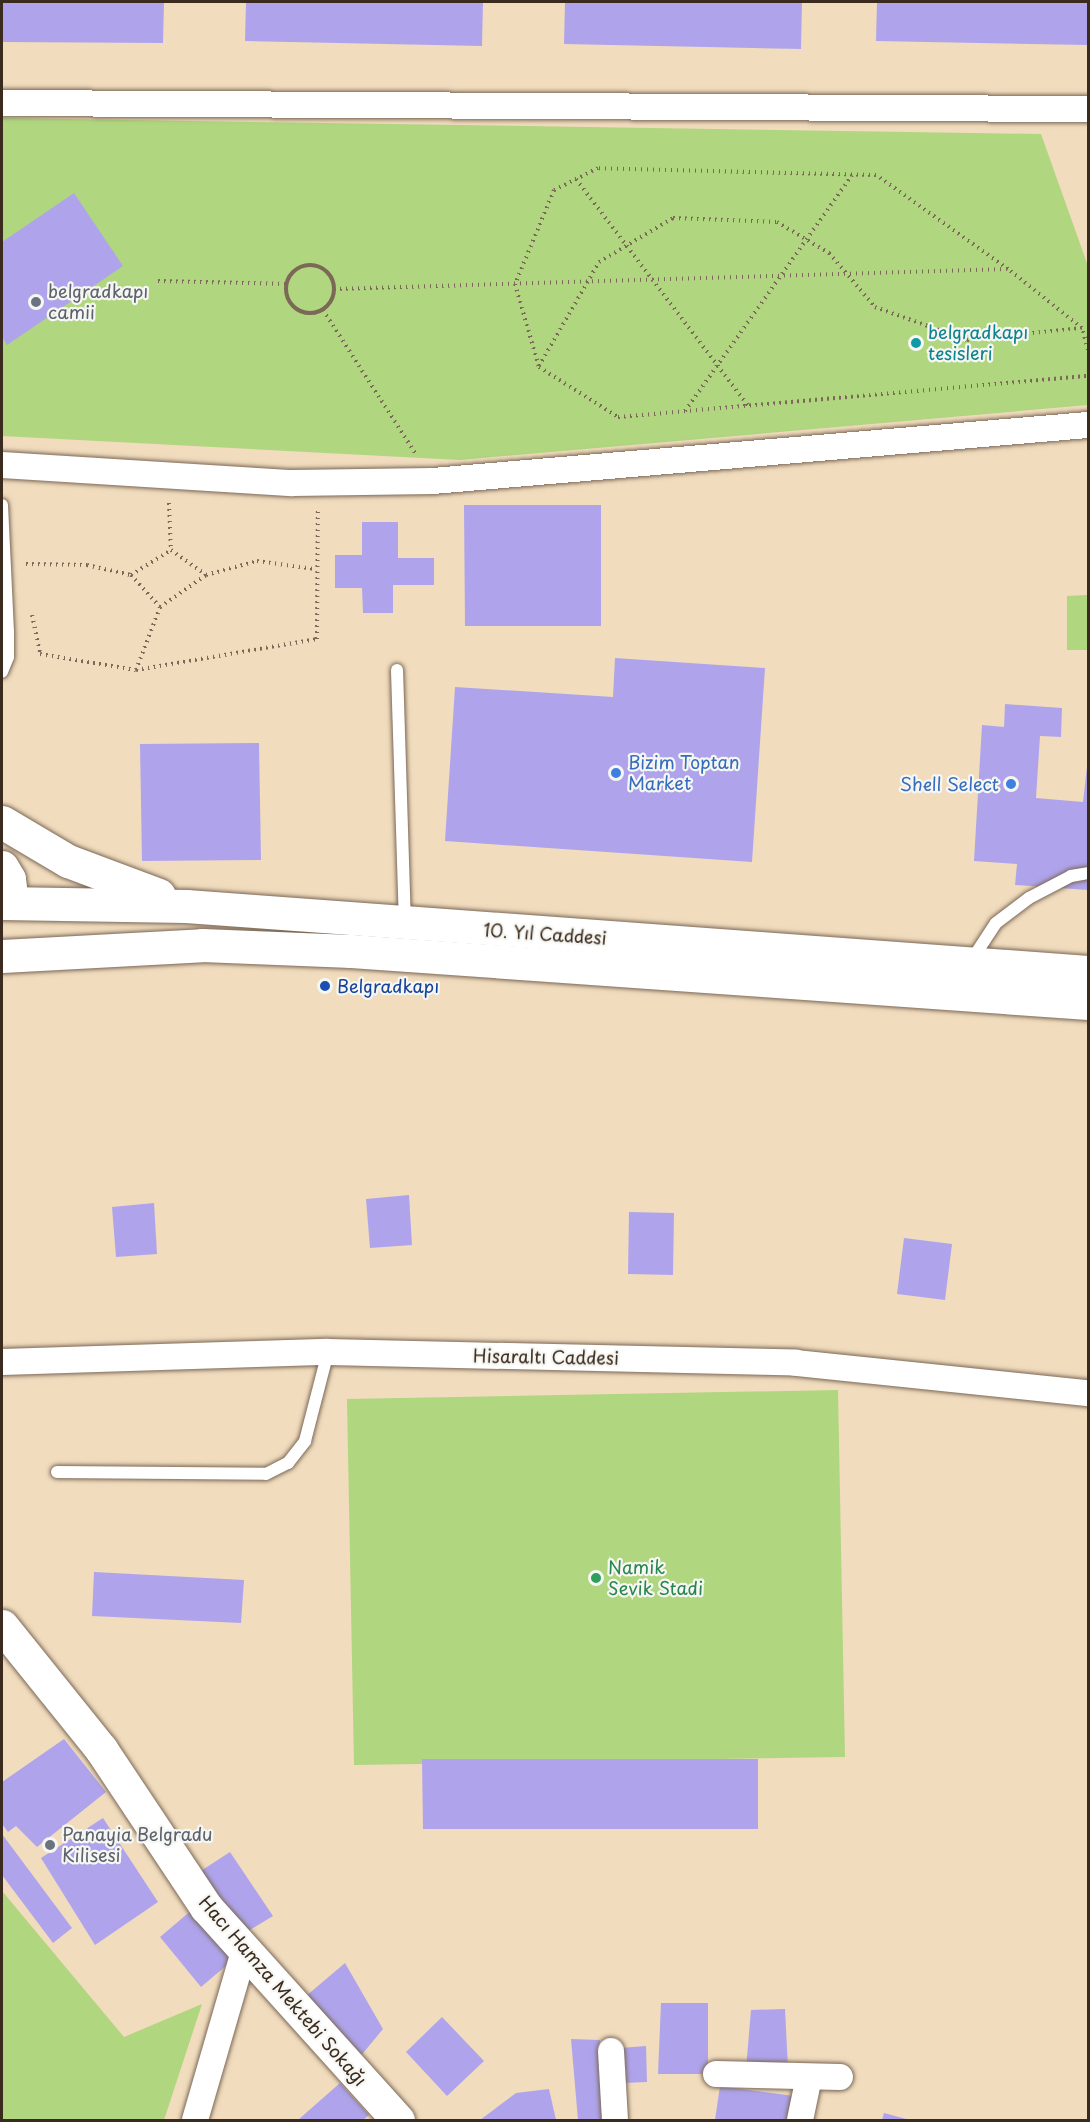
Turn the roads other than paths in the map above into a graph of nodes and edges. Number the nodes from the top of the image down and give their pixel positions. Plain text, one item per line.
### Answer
1 (2, 103) edge
2 (1077, 109) edge
3 (1089, 124) edge
4 (1089, 424) edge
5 (2, 465) edge
6 (2, 505) edge
7 (397, 670) dead end
8 (2, 672) edge
9 (2, 822) edge
10 (2, 867) edge
11 (1089, 873) edge
12 (186, 906) junction
13 (5, 911) edge
14 (405, 922) junction
15 (2, 956) edge
16 (970, 964) junction
17 (1089, 972) edge
18 (1089, 1003) edge
19 (328, 1352) junction
20 (2, 1362) edge
21 (1089, 1393) edge
22 (57, 1472) dead end
23 (2, 1626) edge
24 (244, 1951) junction
25 (611, 2051) dead end
26 (716, 2074) dead end
27 (809, 2077) junction
28 (840, 2077) dead end
29 (195, 2121) edge
30 (398, 2121) edge
31 (615, 2121) edge
32 (801, 2121) edge

1 - 2 street
2 - 3 street
4 - 5 street
6 - 8 lane
7 - 14 lane
9 - 12 main road
10 - 13 main road
11 - 16 lane
12 - 13 main road, 10. Yıl Caddesi
12 - 14 main road, 10. Yıl Caddesi
14 - 16 main road, 10. Yıl Caddesi
15 - 18 main road, 10. Yıl Caddesi
16 - 17 main road, 10. Yıl Caddesi
19 - 20 street, Hisaraltı Caddesi
19 - 21 street, Hisaraltı Caddesi
19 - 22 lane
23 - 24 main road, Hacı Hamza Mektebi Sokağı
24 - 29 street
24 - 30 main road, Hacı Hamza Mektebi Sokağı
25 - 31 street
26 - 27 street
27 - 28 street
27 - 32 street

